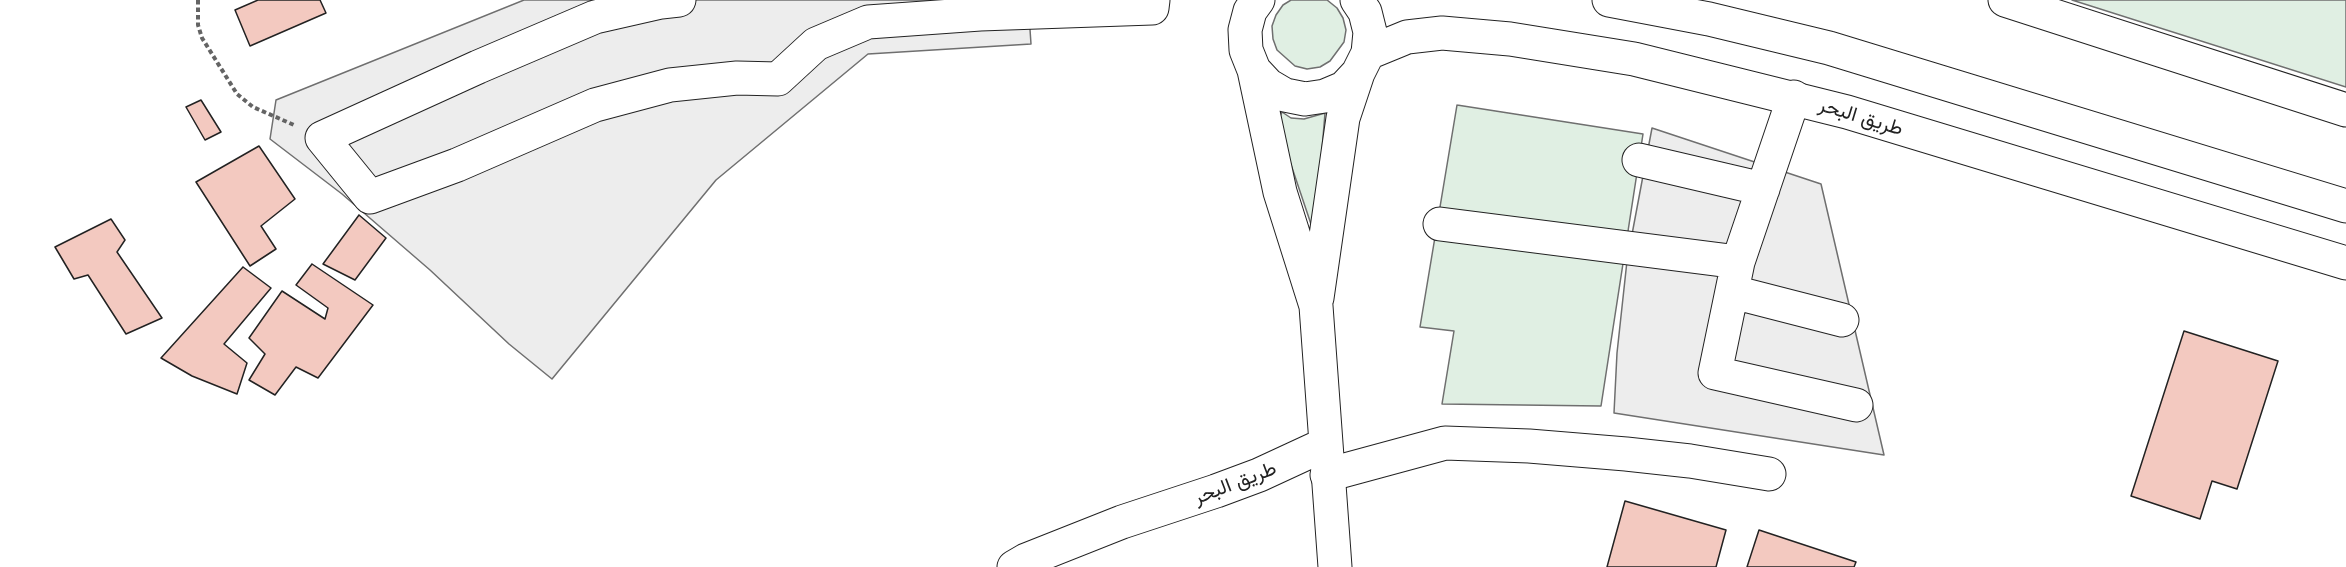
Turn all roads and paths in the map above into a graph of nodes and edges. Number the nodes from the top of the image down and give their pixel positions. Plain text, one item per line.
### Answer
1 (198, 0) edge
2 (679, 0) edge
3 (1153, 0) edge
4 (1258, 0) edge
5 (1358, 0) edge
6 (1609, 0) edge
7 (2005, 0) edge
8 (1363, 63) junction
9 (1254, 70) junction
10 (1794, 97) junction
11 (2346, 110) edge
12 (322, 138) junction
13 (1639, 160) dead end
14 (1763, 189) junction
15 (2346, 206) edge
16 (1440, 224) dead end
17 (2346, 263) edge
18 (1735, 277) junction
19 (1316, 306) junction
20 (1842, 320) dead end
21 (1856, 405) dead end
22 (1326, 459) junction
23 (1769, 474) dead end
24 (1014, 567) edge
25 (1335, 567) edge

1 - 12 path
2 - 12 main road
3 - 12 main road
4 - 9 main road
5 - 8 main road
6 - 15 main road
7 - 11 main road
8 - 9 main road, طريق البحر
8 - 10 main road, طريق البحر
8 - 19 main road
9 - 19 main road
10 - 14 main road
10 - 17 main road, طريق البحر
13 - 14 main road
14 - 18 main road
16 - 18 main road
18 - 20 main road
18 - 21 main road
19 - 22 main road
22 - 23 main road, طريق البحر
22 - 24 main road, طريق البحر
22 - 25 main road

